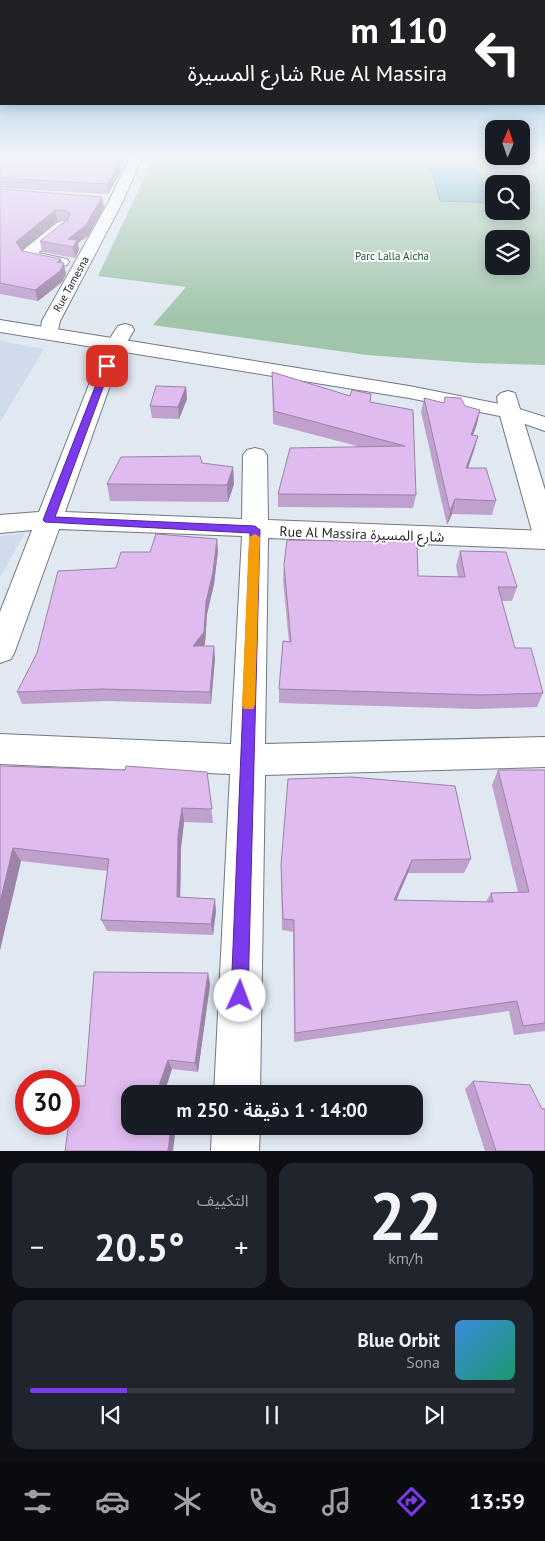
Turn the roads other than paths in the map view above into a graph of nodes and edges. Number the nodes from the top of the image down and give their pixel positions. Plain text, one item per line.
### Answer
1 (112, 209) edge
2 (63, 225) edge
3 (81, 266) junction
4 (0, 312) edge
5 (0, 326) edge
6 (50, 327) junction
7 (120, 338) junction
8 (509, 405) junction
9 (545, 407) edge
10 (545, 424) edge
11 (255, 455) dead end
12 (48, 520) junction
13 (0, 524) edge
14 (255, 530) junction
15 (545, 532) edge
16 (545, 540) edge
17 (0, 651) edge
18 (0, 749) edge
19 (545, 752) edge
20 (246, 760) junction
21 (237, 1085) edge
22 (236, 1135) edge
23 (235, 1151) edge

1 - 3 street, Rue Tamesna
2 - 3 street
3 - 6 street, Rue Tamesna
4 - 6 street
5 - 6 street
6 - 7 street
7 - 8 street
7 - 12 street
8 - 9 street
8 - 10 street
8 - 15 street
11 - 14 street
12 - 13 street, Rue Al Massira شارع المسيرة
12 - 14 street, Rue Al Massira شارع المسيرة
12 - 17 street
14 - 16 street, Rue Al Massira شارع المسيرة
14 - 20 street
18 - 20 street
19 - 20 street
20 - 21 street
22 - 23 street

